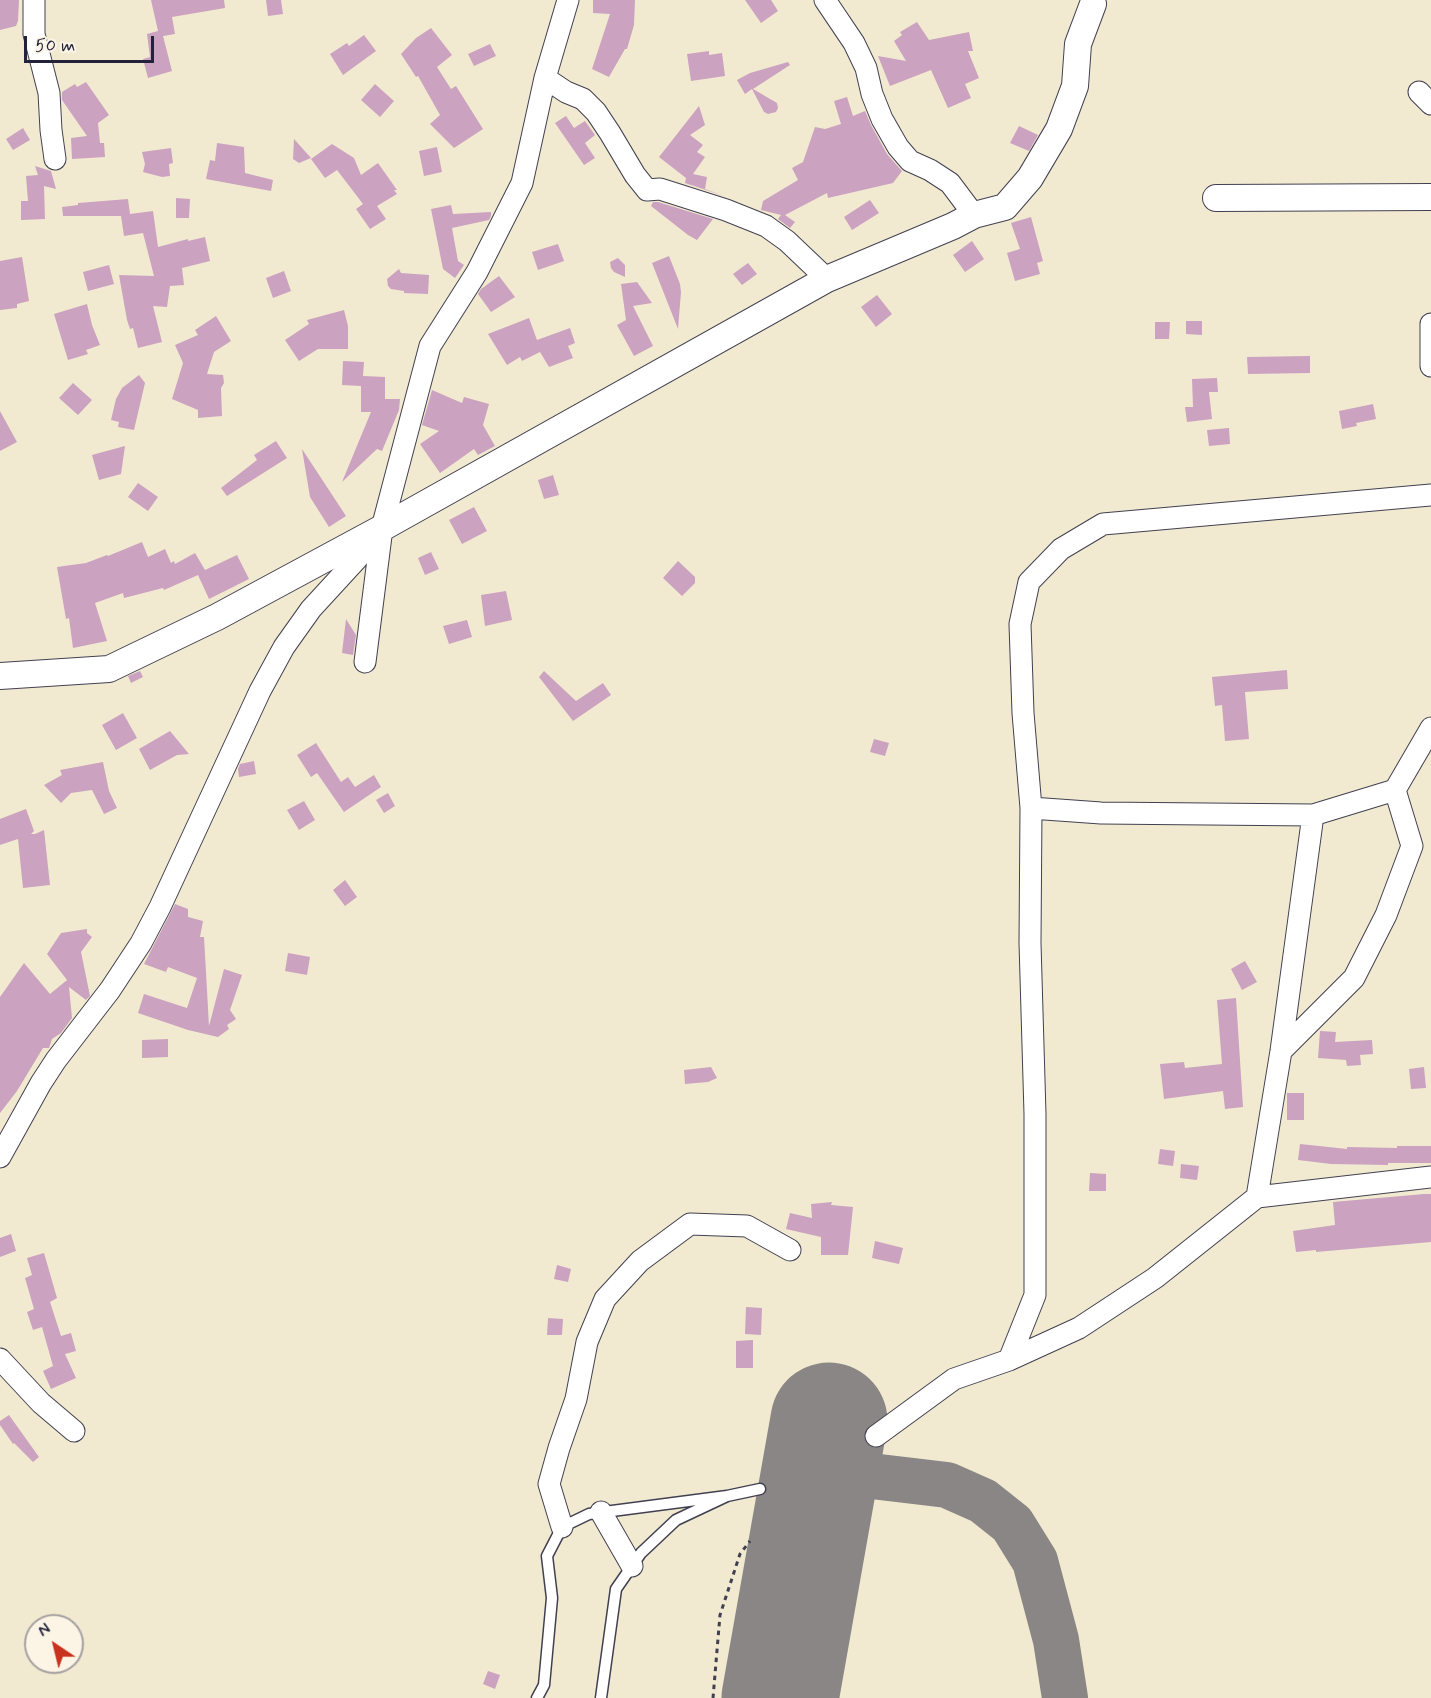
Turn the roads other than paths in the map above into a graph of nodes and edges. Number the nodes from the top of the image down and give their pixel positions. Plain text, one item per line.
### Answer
1 (34, 0) edge
2 (568, 0) edge
3 (825, 0) edge
4 (1093, 4) dead end
5 (545, 78) junction
6 (55, 159) dead end
7 (1431, 197) edge
8 (1216, 198) dead end
9 (974, 215) junction
10 (827, 279) junction
11 (1431, 324) edge
12 (1431, 353) edge
13 (1431, 495) edge
14 (382, 528) junction
15 (364, 662) dead end
16 (0, 676) edge
17 (1431, 728) edge
18 (1395, 790) junction
19 (1031, 808) junction
20 (1313, 815) junction
21 (1281, 1052) junction
22 (0, 1157) edge
23 (1431, 1177) edge
24 (1257, 1197) junction
25 (790, 1250) dead end
26 (0, 1359) edge
27 (1009, 1360) junction
28 (74, 1431) dead end
29 (876, 1436) dead end
30 (760, 1489) dead end
31 (728, 1496) junction
32 (601, 1512) junction
33 (562, 1527) junction
34 (632, 1566) junction
35 (537, 1698) edge
36 (601, 1698) edge

1 - 6 street
2 - 5 street
3 - 9 street
4 - 9 street
5 - 10 street
5 - 14 street
7 - 8 street
9 - 10 street
10 - 14 street
11 - 12 street
13 - 19 street
14 - 15 street
14 - 16 street
14 - 22 street
17 - 18 street
18 - 20 street
18 - 21 street
19 - 20 street
19 - 27 street
20 - 21 street
21 - 24 street
23 - 24 street
24 - 27 street
25 - 33 street
26 - 28 street
27 - 29 street
30 - 31 lane
31 - 32 lane
31 - 34 lane
32 - 33 lane
32 - 34 street
33 - 35 lane
34 - 36 lane

